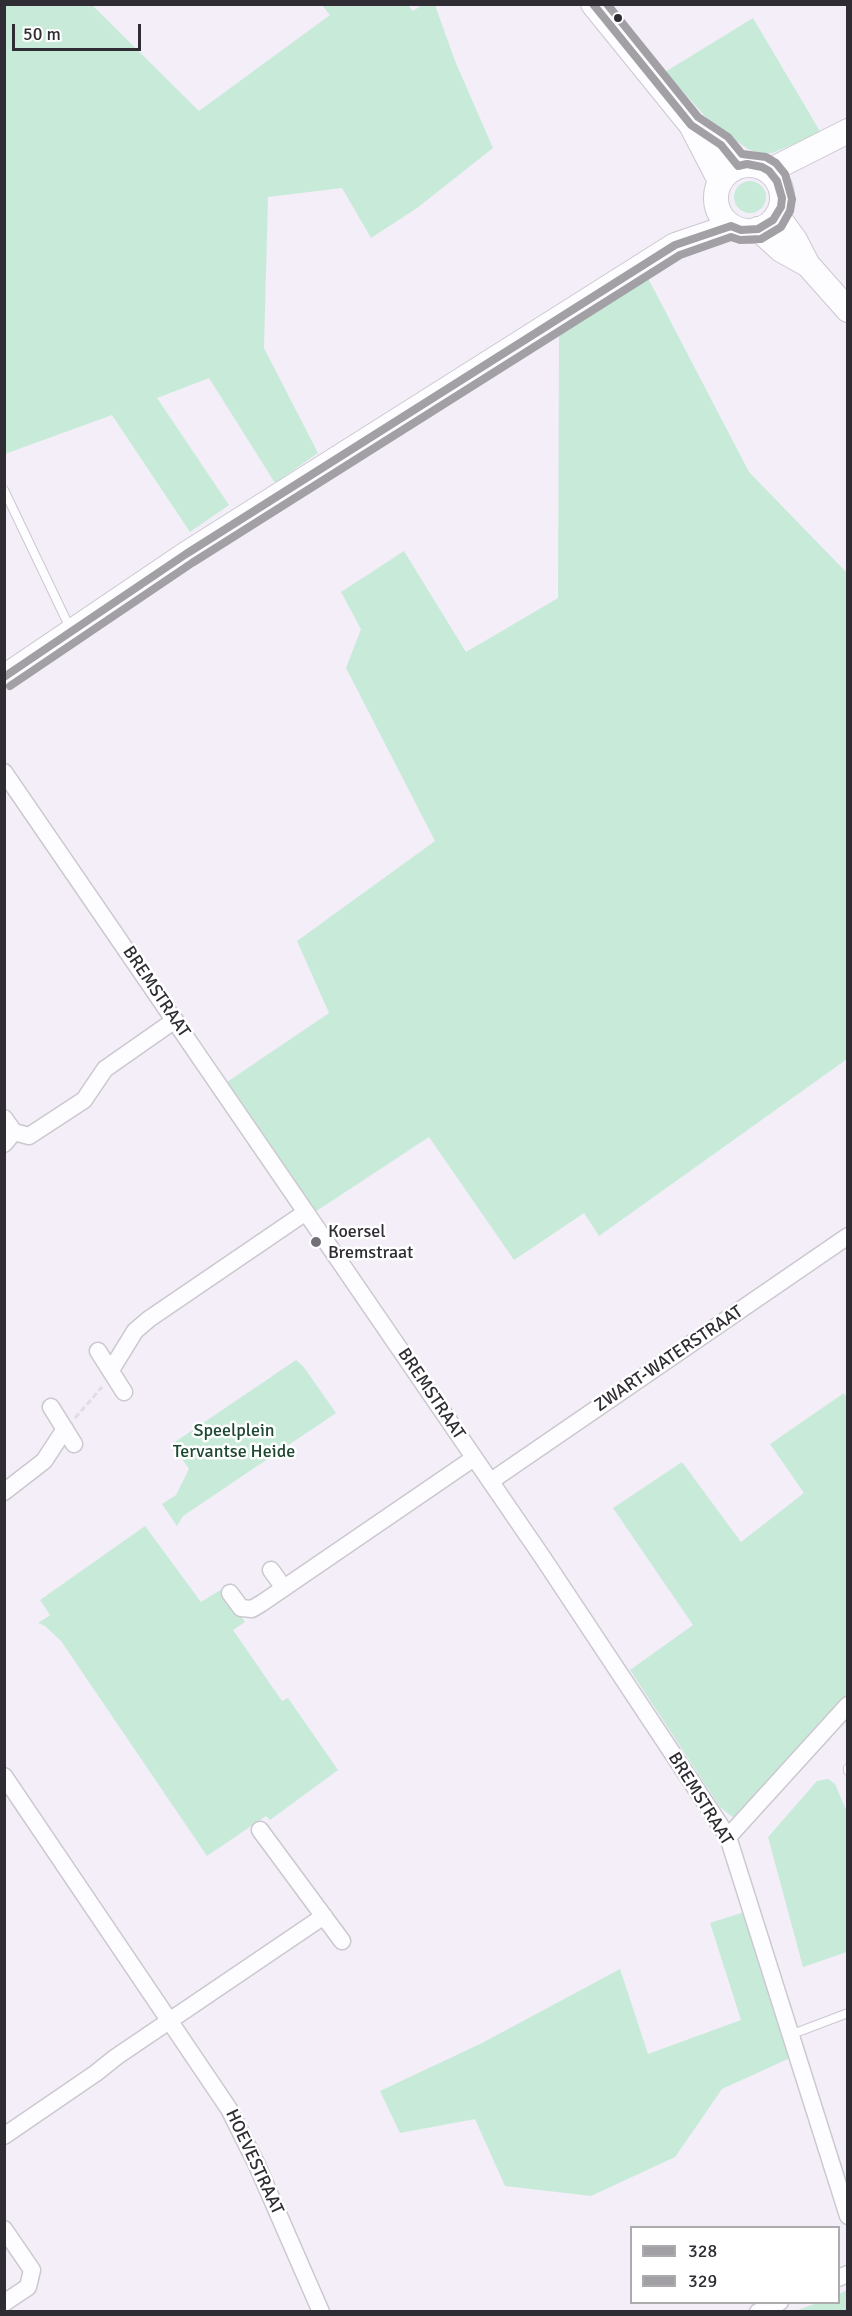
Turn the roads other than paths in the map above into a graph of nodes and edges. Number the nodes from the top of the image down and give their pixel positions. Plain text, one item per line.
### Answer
1 (593, 4) edge
2 (848, 131) edge
3 (848, 139) edge
4 (775, 180) junction
5 (724, 183) junction
6 (767, 222) junction
7 (731, 226) junction
8 (675, 245) junction
9 (848, 310) edge
10 (4, 490) edge
11 (72, 631) junction
12 (4, 677) edge
13 (4, 772) edge
14 (175, 1020) junction
15 (4, 1118) edge
16 (9, 1138) edge
17 (306, 1212) junction
18 (848, 1236) edge
19 (98, 1352) dead end
20 (111, 1370) junction
21 (124, 1392) dead end
22 (51, 1407) dead end
23 (65, 1429) junction
24 (74, 1444) dead end
25 (474, 1458) junction
26 (491, 1481) junction
27 (4, 1492) edge
28 (271, 1570) dead end
29 (284, 1588) junction
30 (230, 1593) dead end
31 (848, 1705) edge
32 (4, 1776) edge
33 (260, 1830) dead end
34 (728, 1837) junction
35 (324, 1916) junction
36 (342, 1941) dead end
37 (848, 2013) edge
38 (171, 2021) junction
39 (790, 2035) junction
40 (4, 2136) edge
41 (848, 2216) edge
42 (4, 2229) edge
43 (4, 2303) edge
44 (776, 2304) edge
45 (321, 2312) edge
46 (758, 2312) edge

1 - 5 street
2 - 4 street
3 - 4 street
4 - 5 street
4 - 6 street
5 - 7 street
5 - 8 street
6 - 7 street
6 - 9 street
7 - 8 street
8 - 11 street
10 - 11 lane
11 - 12 street
13 - 14 street, BREMSTRAAT
14 - 16 street
14 - 17 street, BREMSTRAAT
15 - 16 street
17 - 20 street
17 - 25 street, BREMSTRAAT
18 - 26 street, ZWART-WATERSTRAAT
19 - 20 street
20 - 21 street
22 - 23 street
23 - 24 street
23 - 27 street
25 - 26 street, BREMSTRAAT
25 - 29 street, BREMSTRAAT
26 - 34 street, BREMSTRAAT
28 - 29 street
29 - 30 street, BREMSTRAAT
31 - 34 street
32 - 38 street, HOEVESTRAAT
33 - 35 street
34 - 39 street, BREMSTRAAT
35 - 36 street
35 - 38 street
37 - 39 lane
38 - 40 street
38 - 45 street, HOEVESTRAAT
39 - 41 street, BREMSTRAAT
42 - 43 street
44 - 46 street

